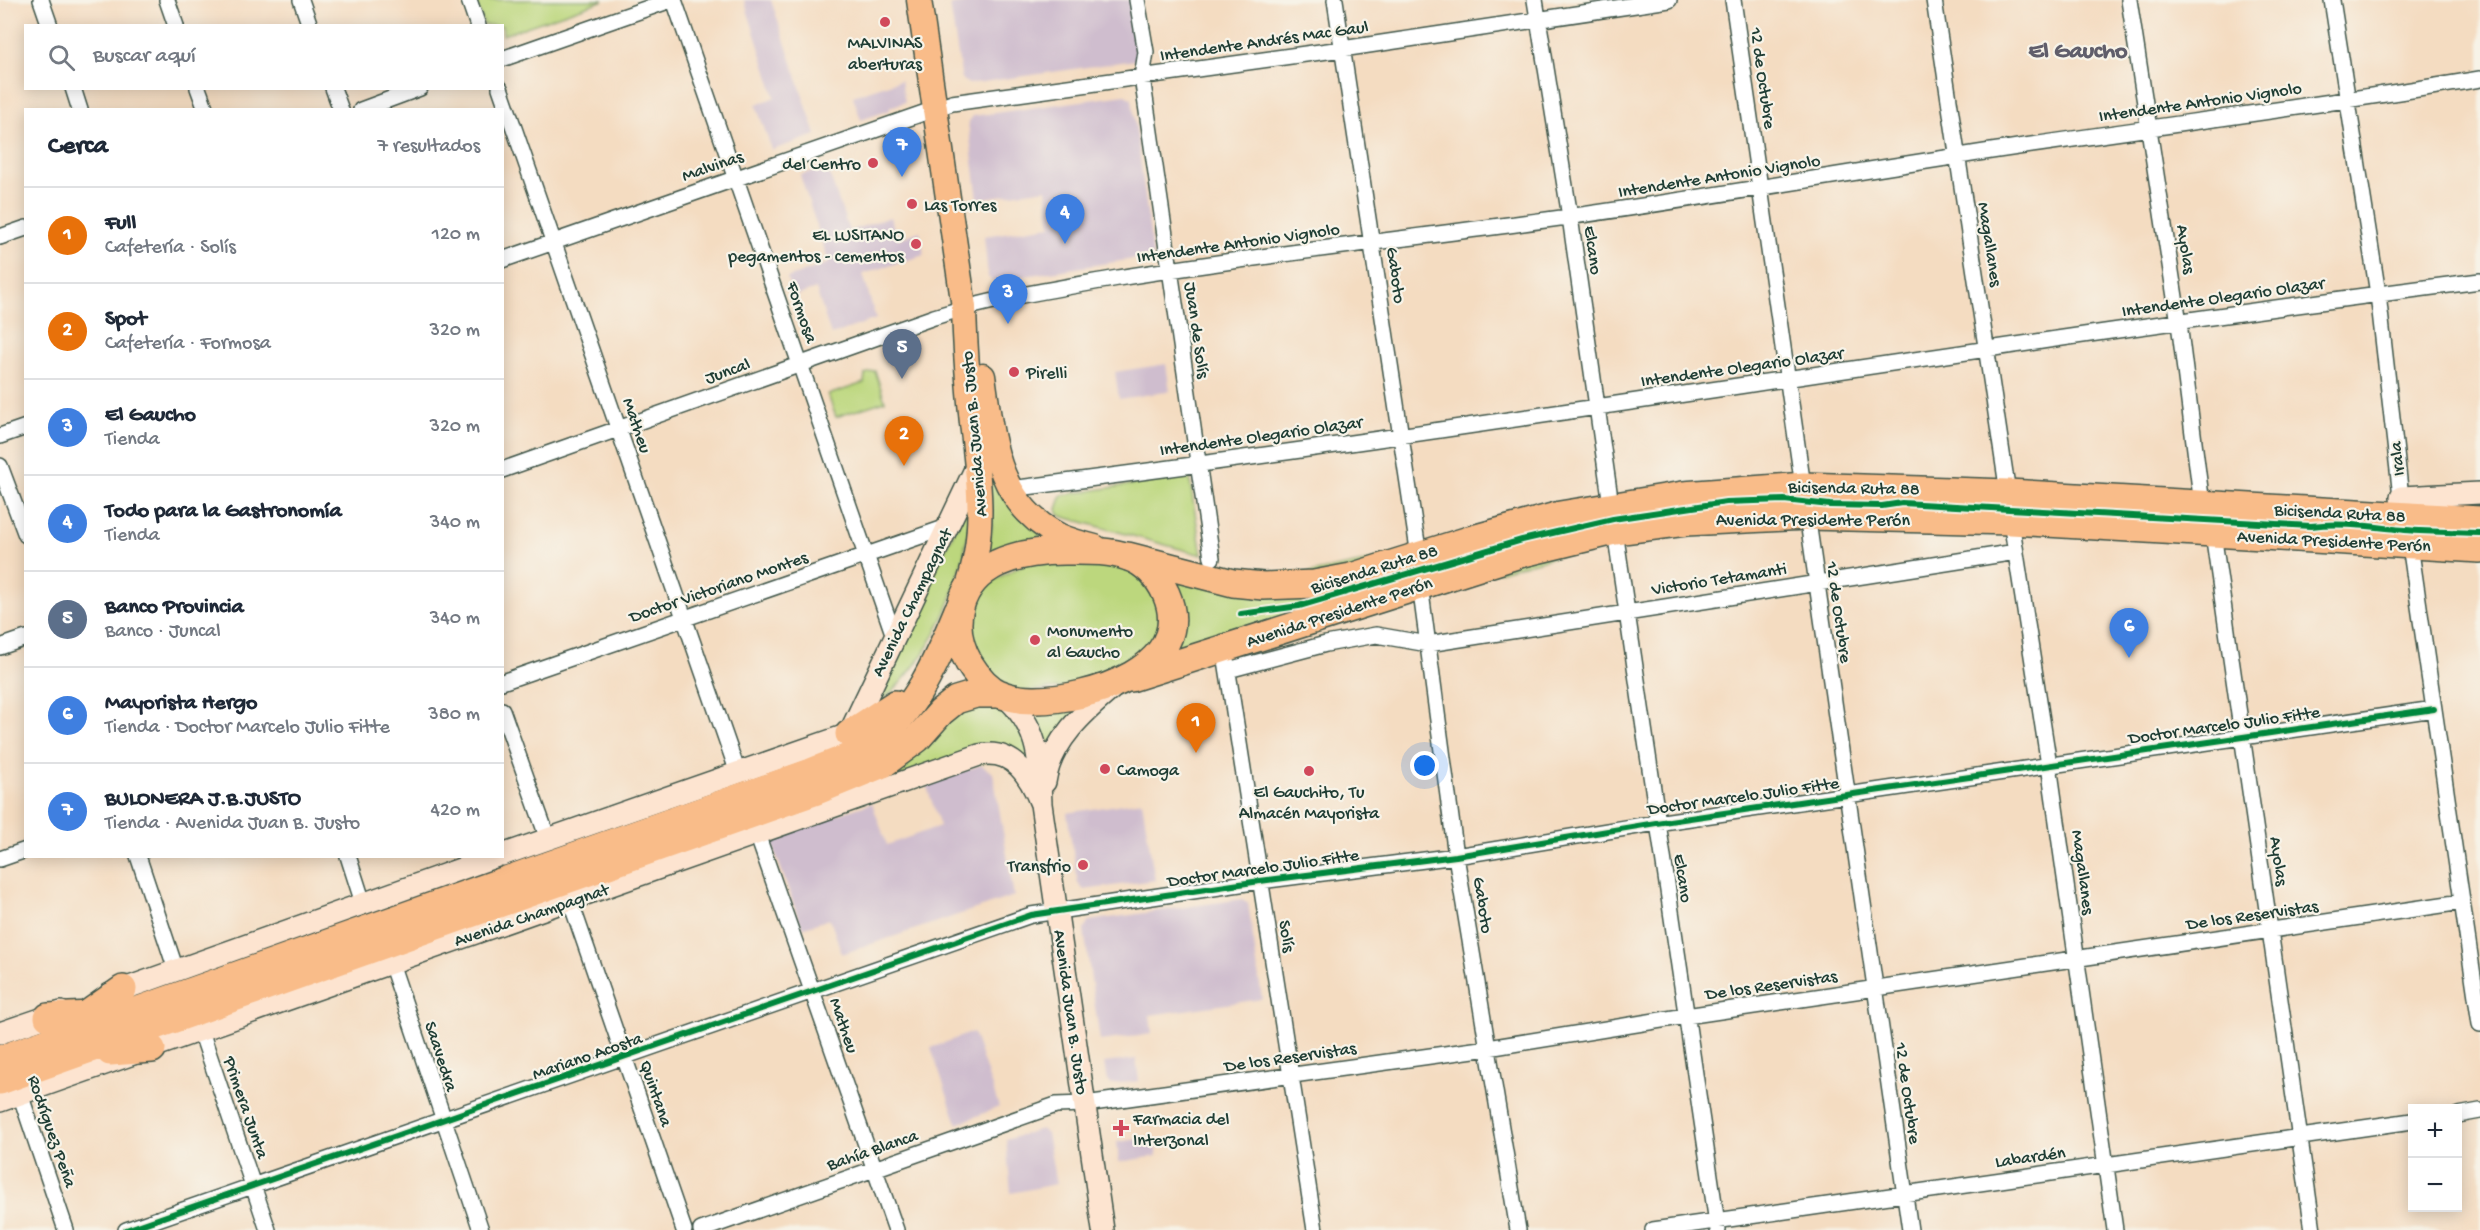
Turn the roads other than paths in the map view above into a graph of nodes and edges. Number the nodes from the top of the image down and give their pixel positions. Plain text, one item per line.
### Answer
1 (40, 0) edge
2 (167, 0) edge
3 (301, 0) edge
4 (469, 0) edge
5 (672, 0) edge
6 (919, 0) edge
7 (1137, 0) edge
8 (1335, 0) edge
9 (1535, 0) edge
10 (1669, 0) edge
11 (1733, 0) edge
12 (1934, 0) edge
13 (2129, 0) edge
14 (2332, 0) edge
15 (1538, 19) junction
16 (49, 24) edge
17 (175, 24) edge
18 (309, 24) edge
19 (477, 24) edge
20 (1342, 49) junction
21 (504, 58) edge
22 (1142, 77) junction
23 (2480, 79) edge
24 (74, 90) edge
25 (199, 90) edge
26 (334, 90) edge
27 (415, 90) edge
28 (501, 90) edge
29 (2348, 101) junction
30 (79, 108) edge
31 (205, 108) edge
32 (340, 108) edge
33 (366, 108) edge
34 (936, 109) junction
35 (2148, 128) junction
36 (1957, 156) junction
37 (736, 178) junction
38 (1760, 189) junction
39 (1570, 217) junction
40 (24, 229) edge
41 (0, 237) edge
42 (553, 242) junction
43 (1373, 244) junction
44 (504, 259) edge
45 (1169, 270) junction
46 (2480, 281) edge
47 (2378, 294) junction
48 (964, 307) junction
49 (2179, 323) junction
50 (1987, 350) junction
51 (801, 364) junction
52 (1788, 379) junction
53 (1596, 406) junction
54 (24, 428) edge
55 (618, 429) junction
56 (1400, 434) junction
57 (0, 436) edge
58 (977, 465) junction
59 (0, 466) edge
60 (1198, 466) junction
61 (504, 469) edge
62 (1804, 486) junction
63 (1010, 489) junction
64 (2008, 493) junction
65 (2480, 493) edge
66 (2202, 505) junction
67 (2402, 506) junction
68 (1808, 516) junction
69 (1613, 518) junction
70 (2480, 520) edge
71 (2011, 521) junction
72 (947, 527) junction
73 (24, 530) edge
74 (2213, 533) junction
75 (2410, 545) junction
76 (2480, 549) edge
77 (2016, 552) junction
78 (867, 554) junction
79 (1121, 555) junction
80 (1419, 556) junction
81 (1212, 558) dead end
82 (1815, 583) junction
83 (1420, 585) junction
84 (962, 602) junction
85 (1626, 613) junction
86 (684, 618) junction
87 (894, 636) junction
88 (24, 639) edge
89 (1428, 644) junction
90 (0, 647) edge
91 (1226, 659) junction
92 (930, 674) junction
93 (1125, 680) junction
94 (504, 681) edge
95 (1003, 695) junction
96 (2434, 709) junction
97 (504, 716) edge
98 (849, 734) junction
99 (2243, 737) junction
100 (883, 764) junction
101 (2049, 765) junction
102 (738, 774) junction
103 (1846, 795) junction
104 (1041, 804) junction
105 (805, 817) junction
106 (1656, 823) junction
107 (757, 834) junction
108 (548, 839) junction
109 (24, 851) edge
110 (504, 854) edge
111 (1456, 856) junction
112 (139, 858) edge
113 (349, 858) edge
114 (491, 858) edge
115 (0, 859) edge
116 (1260, 881) junction
117 (570, 900) junction
118 (2462, 902) junction
119 (363, 903) junction
120 (1057, 912) junction
121 (2271, 930) junction
122 (2077, 959) junction
123 (391, 963) junction
124 (176, 970) junction
125 (1874, 988) junction
126 (813, 992) junction
127 (1686, 1016) junction
128 (135, 1021) junction
129 (2480, 1024) edge
130 (201, 1031) junction
131 (57, 1048) junction
132 (1488, 1048) junction
133 (624, 1058) junction
134 (5, 1068) edge
135 (1291, 1076) junction
136 (1085, 1104) junction
137 (1056, 1105) joint
138 (2480, 1111) edge
139 (2462, 1114) edge
140 (443, 1120) junction
141 (2408, 1122) edge
142 (2300, 1137) junction
143 (2106, 1165) junction
144 (874, 1169) junction
145 (253, 1186) junction
146 (1904, 1194) junction
147 (1717, 1226) edge
148 (66, 1230) edge
149 (126, 1230) edge
150 (268, 1230) edge
151 (481, 1230) edge
152 (684, 1230) edge
153 (701, 1230) edge
154 (896, 1230) edge
155 (1103, 1230) edge
156 (1315, 1230) edge
157 (1518, 1230) edge
158 (1653, 1230) edge
159 (1910, 1230) edge
160 (2115, 1230) edge
161 (2313, 1230) edge

1 - 16 street
2 - 17 street
3 - 18 street
4 - 19 street
5 - 21 street
5 - 37 street, Formosa
6 - 34 main road, Avenida Juan B. Justo
7 - 22 street, Juan de Solís
8 - 20 street, Gaboto
9 - 15 street, Elcano
10 - 15 street, Intendente Andrés Mac Gaul
11 - 38 street, 12 de Octubre
12 - 36 street, Magallanes
13 - 35 street, Ayolas
14 - 29 street, Irala
15 - 20 street, Intendente Andrés Mac Gaul
15 - 39 street, Elcano
20 - 22 street, Intendente Andrés Mac Gaul
20 - 43 street, Gaboto
22 - 34 street, Intendente Andrés Mac Gaul
22 - 45 street, Juan de Solís
23 - 29 street, Intendente Antonio Vignolo
24 - 30 street
25 - 31 street
26 - 32 street
27 - 33 street
28 - 42 street, Matheu
29 - 35 street, Intendente Antonio Vignolo
29 - 47 street, Irala
34 - 37 street, Malvinas
34 - 48 main road, Avenida Juan B. Justo
35 - 36 street, Intendente Antonio Vignolo
35 - 49 street, Ayolas
36 - 38 street, Intendente Antonio Vignolo
36 - 50 street, Magallanes
37 - 42 street, Malvinas
37 - 51 street, Formosa
38 - 39 street, Intendente Antonio Vignolo
38 - 52 street, 12 de Octubre
39 - 43 street, Intendente Antonio Vignolo
39 - 53 street, Elcano
40 - 41 street
42 - 44 street, Malvinas
42 - 55 street, Matheu
43 - 45 street, Intendente Antonio Vignolo
43 - 56 street, Gaboto
45 - 48 street, Intendente Antonio Vignolo
45 - 60 street, Juan de Solís
46 - 47 street, Intendente Olegario Olazar
47 - 49 street, Intendente Olegario Olazar
47 - 67 street, Irala
48 - 51 street, Juncal
48 - 58 main road, Avenida Juan B. Justo
48 - 63 main road, Avenida Juan B. Justo
49 - 50 street, Intendente Olegario Olazar
49 - 66 street, Ayolas
50 - 52 street, Intendente Olegario Olazar
50 - 64 street, Magallanes
51 - 55 street, Juncal
51 - 78 street, Formosa
52 - 53 street, Intendente Olegario Olazar
52 - 62 street, 12 de Octubre
53 - 56 street, Intendente Olegario Olazar
53 - 69 street, Elcano
54 - 57 street
55 - 61 street, Juncal
55 - 86 street, Matheu
56 - 60 street, Intendente Olegario Olazar
56 - 80 street, Gaboto
58 - 72 street, Avenida Champagnat
58 - 84 main road, Avenida Juan B. Justo
59 - 73 street
60 - 63 street, Intendente Olegario Olazar
60 - 81 street, Juan de Solís
62 - 64 highway, Avenida Presidente Perón
62 - 68 street, 12 de Octubre
62 - 69 highway, Avenida Presidente Perón
63 - 79 main road, Avenida Juan B. Justo
64 - 66 highway, Avenida Presidente Perón
65 - 67 street
66 - 67 highway, Avenida Presidente Perón
67 - 70 highway, Avenida Presidente Perón
67 - 75 street, Irala
68 - 69 highway, Avenida Presidente Perón
68 - 71 highway, Avenida Presidente Perón
68 - 82 street, 12 de Octubre
69 - 80 highway, Avenida Presidente Perón
69 - 83 highway, Avenida Presidente Perón
69 - 85 street, Elcano
71 - 74 highway, Avenida Presidente Perón
71 - 77 street, Magallanes
72 - 78 street, Doctor Victoriano Montes
72 - 87 street, Avenida Champagnat
74 - 75 highway, Avenida Presidente Perón
74 - 99 street, Ayolas
75 - 76 highway, Avenida Presidente Perón
75 - 96 street, Irala
77 - 82 street, Victorio Tetamanti
77 - 101 street, Magallanes
78 - 86 street, Doctor Victoriano Montes
78 - 87 street, Formosa
79 - 80 highway, Avenida Presidente Perón
79 - 84 highway
79 - 93 highway
82 - 85 street, Victorio Tetamanti
82 - 103 street, 12 de Octubre
83 - 89 street, Gaboto
83 - 91 highway, Avenida Presidente Perón
84 - 92 highway, Avenida Champagnat
84 - 95 highway
85 - 89 street, Victorio Tetamanti
85 - 106 street, Elcano
86 - 94 street, Doctor Victoriano Montes
86 - 102 street, Matheu
87 - 98 street, Avenida Champagnat
88 - 90 street
89 - 91 street, Victorio Tetamanti
89 - 111 street, Gaboto
91 - 93 highway, Avenida Presidente Perón
91 - 116 street, Solís
92 - 98 highway
92 - 128 highway, Avenida Champagnat
93 - 95 highway
93 - 104 street
95 - 100 highway, Avenida Champagnat
95 - 104 street, Avenida Juan B. Justo
96 - 99 street, Doctor Marcelo Julio Fitte
96 - 118 street, Irala
97 - 108 street
98 - 102 street
99 - 101 street, Doctor Marcelo Julio Fitte
99 - 121 street, Ayolas
100 - 105 highway
100 - 128 highway, Avenida Champagnat
101 - 103 street, Doctor Marcelo Julio Fitte
101 - 122 street, Magallanes
102 - 108 street
103 - 106 street, Doctor Marcelo Julio Fitte
103 - 125 street, 12 de Octubre
104 - 105 street, Avenida Champagnat
104 - 120 street, Avenida Juan B. Justo
105 - 107 street, Avenida Champagnat
106 - 111 street, Doctor Marcelo Julio Fitte
106 - 127 street, Elcano
107 - 117 street, Avenida Champagnat
107 - 126 street, Matheu
108 - 110 street
109 - 115 street
111 - 116 street, Doctor Marcelo Julio Fitte
111 - 132 street, Gaboto
112 - 124 street
113 - 119 street
114 - 119 street, Avenida Champagnat
116 - 120 street, Doctor Marcelo Julio Fitte
116 - 135 street, Solís
117 - 123 street, Avenida Champagnat
117 - 133 street, Quintana
118 - 121 street, De los Reservistas
118 - 129 street, Irala
119 - 124 street, Avenida Champagnat
120 - 126 street, Mariano Acosta
120 - 136 street, Avenida Juan B. Justo
121 - 122 street, De los Reservistas
121 - 142 street, Ayolas
122 - 125 street, De los Reservistas
122 - 143 street, Magallanes
123 - 130 street, Avenida Champagnat
123 - 140 street, Saavedra
124 - 128 street, Avenida Champagnat
125 - 127 street, De los Reservistas
125 - 146 street, 12 de Octubre
126 - 133 street, Mariano Acosta
126 - 144 street, Matheu
127 - 132 street, De los Reservistas
127 - 147 street, Elcano
128 - 130 street, Avenida Champagnat
128 - 131 highway, Avenida Champagnat
128 - 131 street, Avenida Champagnat
128 - 131 highway
128 - 131 highway
130 - 145 street, Primera Junta
131 - 134 highway, Avenida Champagnat
131 - 134 street, Avenida Champagnat
132 - 135 street, De los Reservistas
132 - 157 street, Gaboto
133 - 140 street, Mariano Acosta
133 - 152 street, Quintana
134 - 148 street, Rodríguez Peña
135 - 136 street, De los Reservistas
135 - 156 street, Solís
136 - 137 street, De los Reservistas
136 - 155 street, Avenida Juan B. Justo
137 - 144 street, Bahía Blanca
138 - 139 street
140 - 145 street, Mariano Acosta
140 - 151 street, Saavedra
141 - 142 street, Labardén
142 - 143 street, Labardén
142 - 161 street, Ayolas
143 - 146 street, Labardén
143 - 160 street, Magallanes
144 - 153 street, Bahía Blanca
144 - 154 street, Matheu
145 - 149 street, Mariano Acosta
145 - 150 street, Primera Junta
146 - 147 street, Labardén
146 - 159 street, 12 de Octubre
147 - 158 street, Labardén

